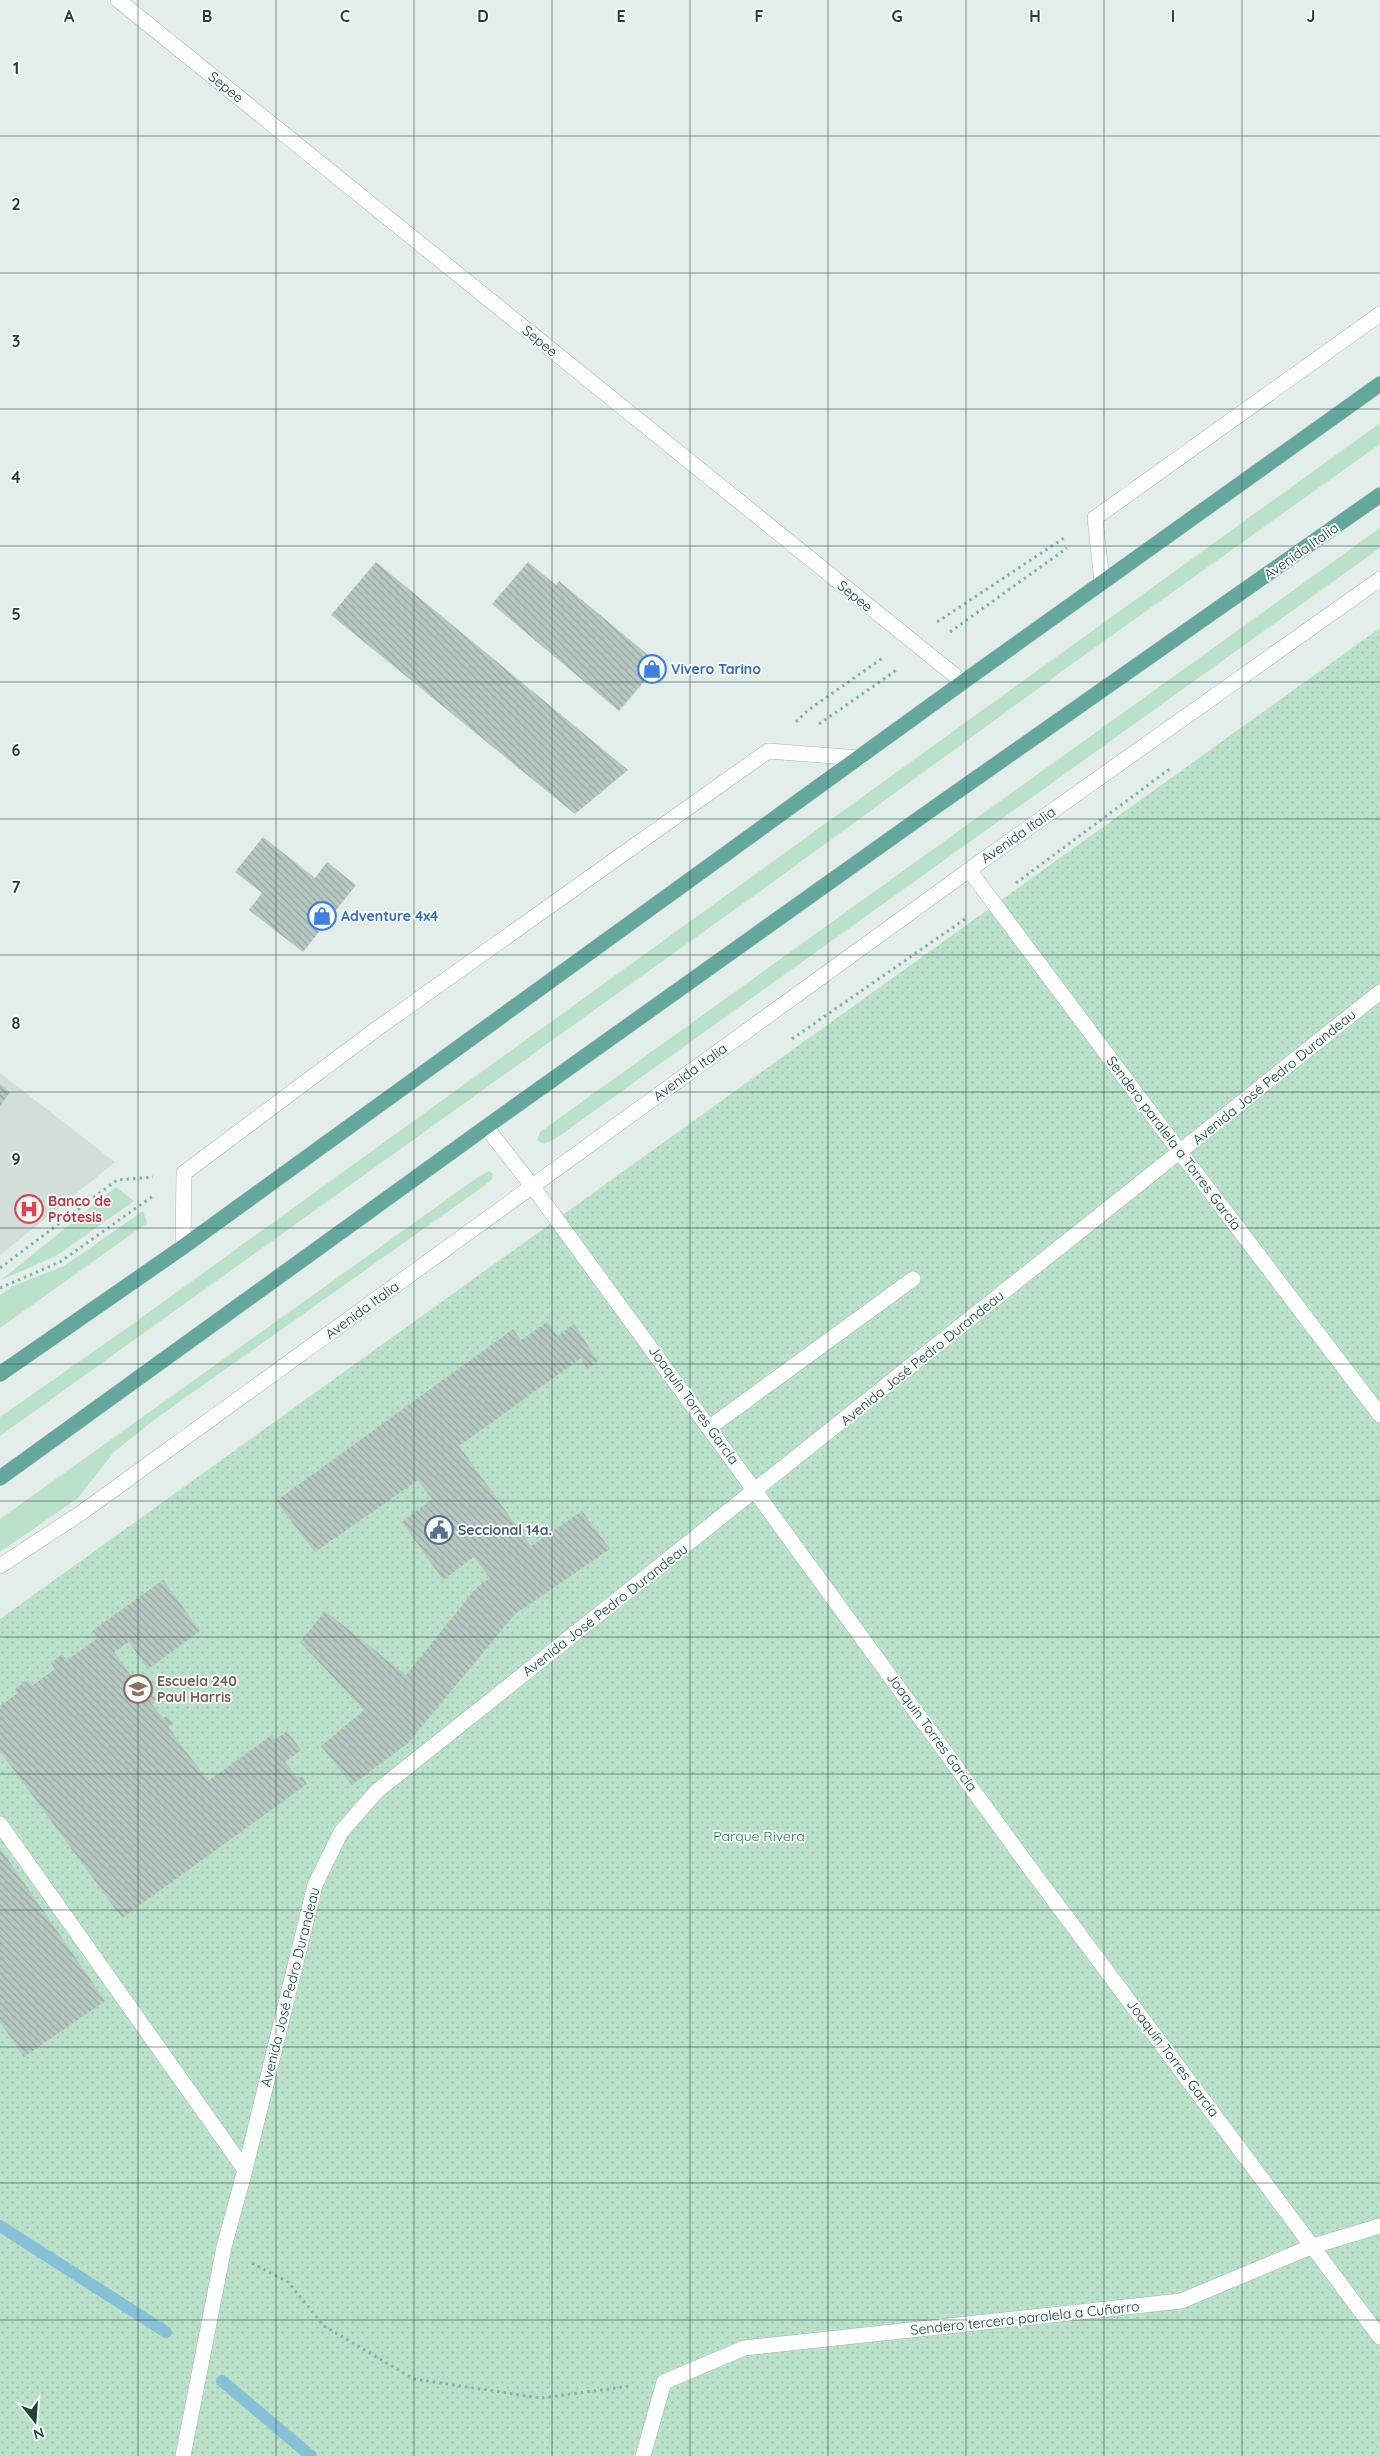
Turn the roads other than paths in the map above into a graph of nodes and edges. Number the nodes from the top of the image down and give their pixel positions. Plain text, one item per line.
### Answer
1 (118, 0) edge
2 (1380, 314) edge
3 (1380, 384) edge
4 (1380, 495) edge
5 (1380, 579) edge
6 (1102, 582) junction
7 (963, 682) junction
8 (860, 758) junction
9 (969, 870) junction
10 (1380, 992) edge
11 (486, 1127) junction
12 (1180, 1152) junction
13 (533, 1186) junction
14 (183, 1247) junction
15 (913, 1279) dead end
16 (0, 1374) edge
17 (1380, 1415) edge
18 (710, 1427) junction
19 (0, 1478) edge
20 (756, 1490) junction
21 (0, 1566) edge
22 (0, 1824) edge
23 (246, 2170) junction
24 (1380, 2226) edge
25 (1313, 2246) junction
26 (1380, 2337) edge
27 (183, 2456) edge
28 (643, 2456) edge

1 - 7 street, Sepee
2 - 6 street
3 - 6 main road
4 - 11 main road, Avenida Italia
5 - 9 street, Avenida Italia
6 - 7 main road
7 - 8 main road
8 - 14 main road
8 - 14 street
9 - 12 street, Sendero paralela a Torres García
9 - 13 street, Avenida Italia
10 - 12 street, Avenida José Pedro Durandeau
11 - 13 street, Joaquín Torres García
11 - 19 main road, Avenida Italia
12 - 17 street, Sendero paralela a Torres García
12 - 20 street, Avenida José Pedro Durandeau
13 - 18 street, Joaquín Torres García
13 - 21 street, Avenida Italia
14 - 16 main road
15 - 18 street
18 - 20 street, Joaquín Torres García
20 - 23 street, Avenida José Pedro Durandeau
20 - 25 street, Joaquín Torres García
22 - 23 street
23 - 27 street, Avenida José Pedro Durandeau
24 - 25 street, Sendero tercera paralela a Cuñarro
25 - 26 street, Joaquín Torres García
25 - 28 street, Sendero tercera paralela a Cuñarro

